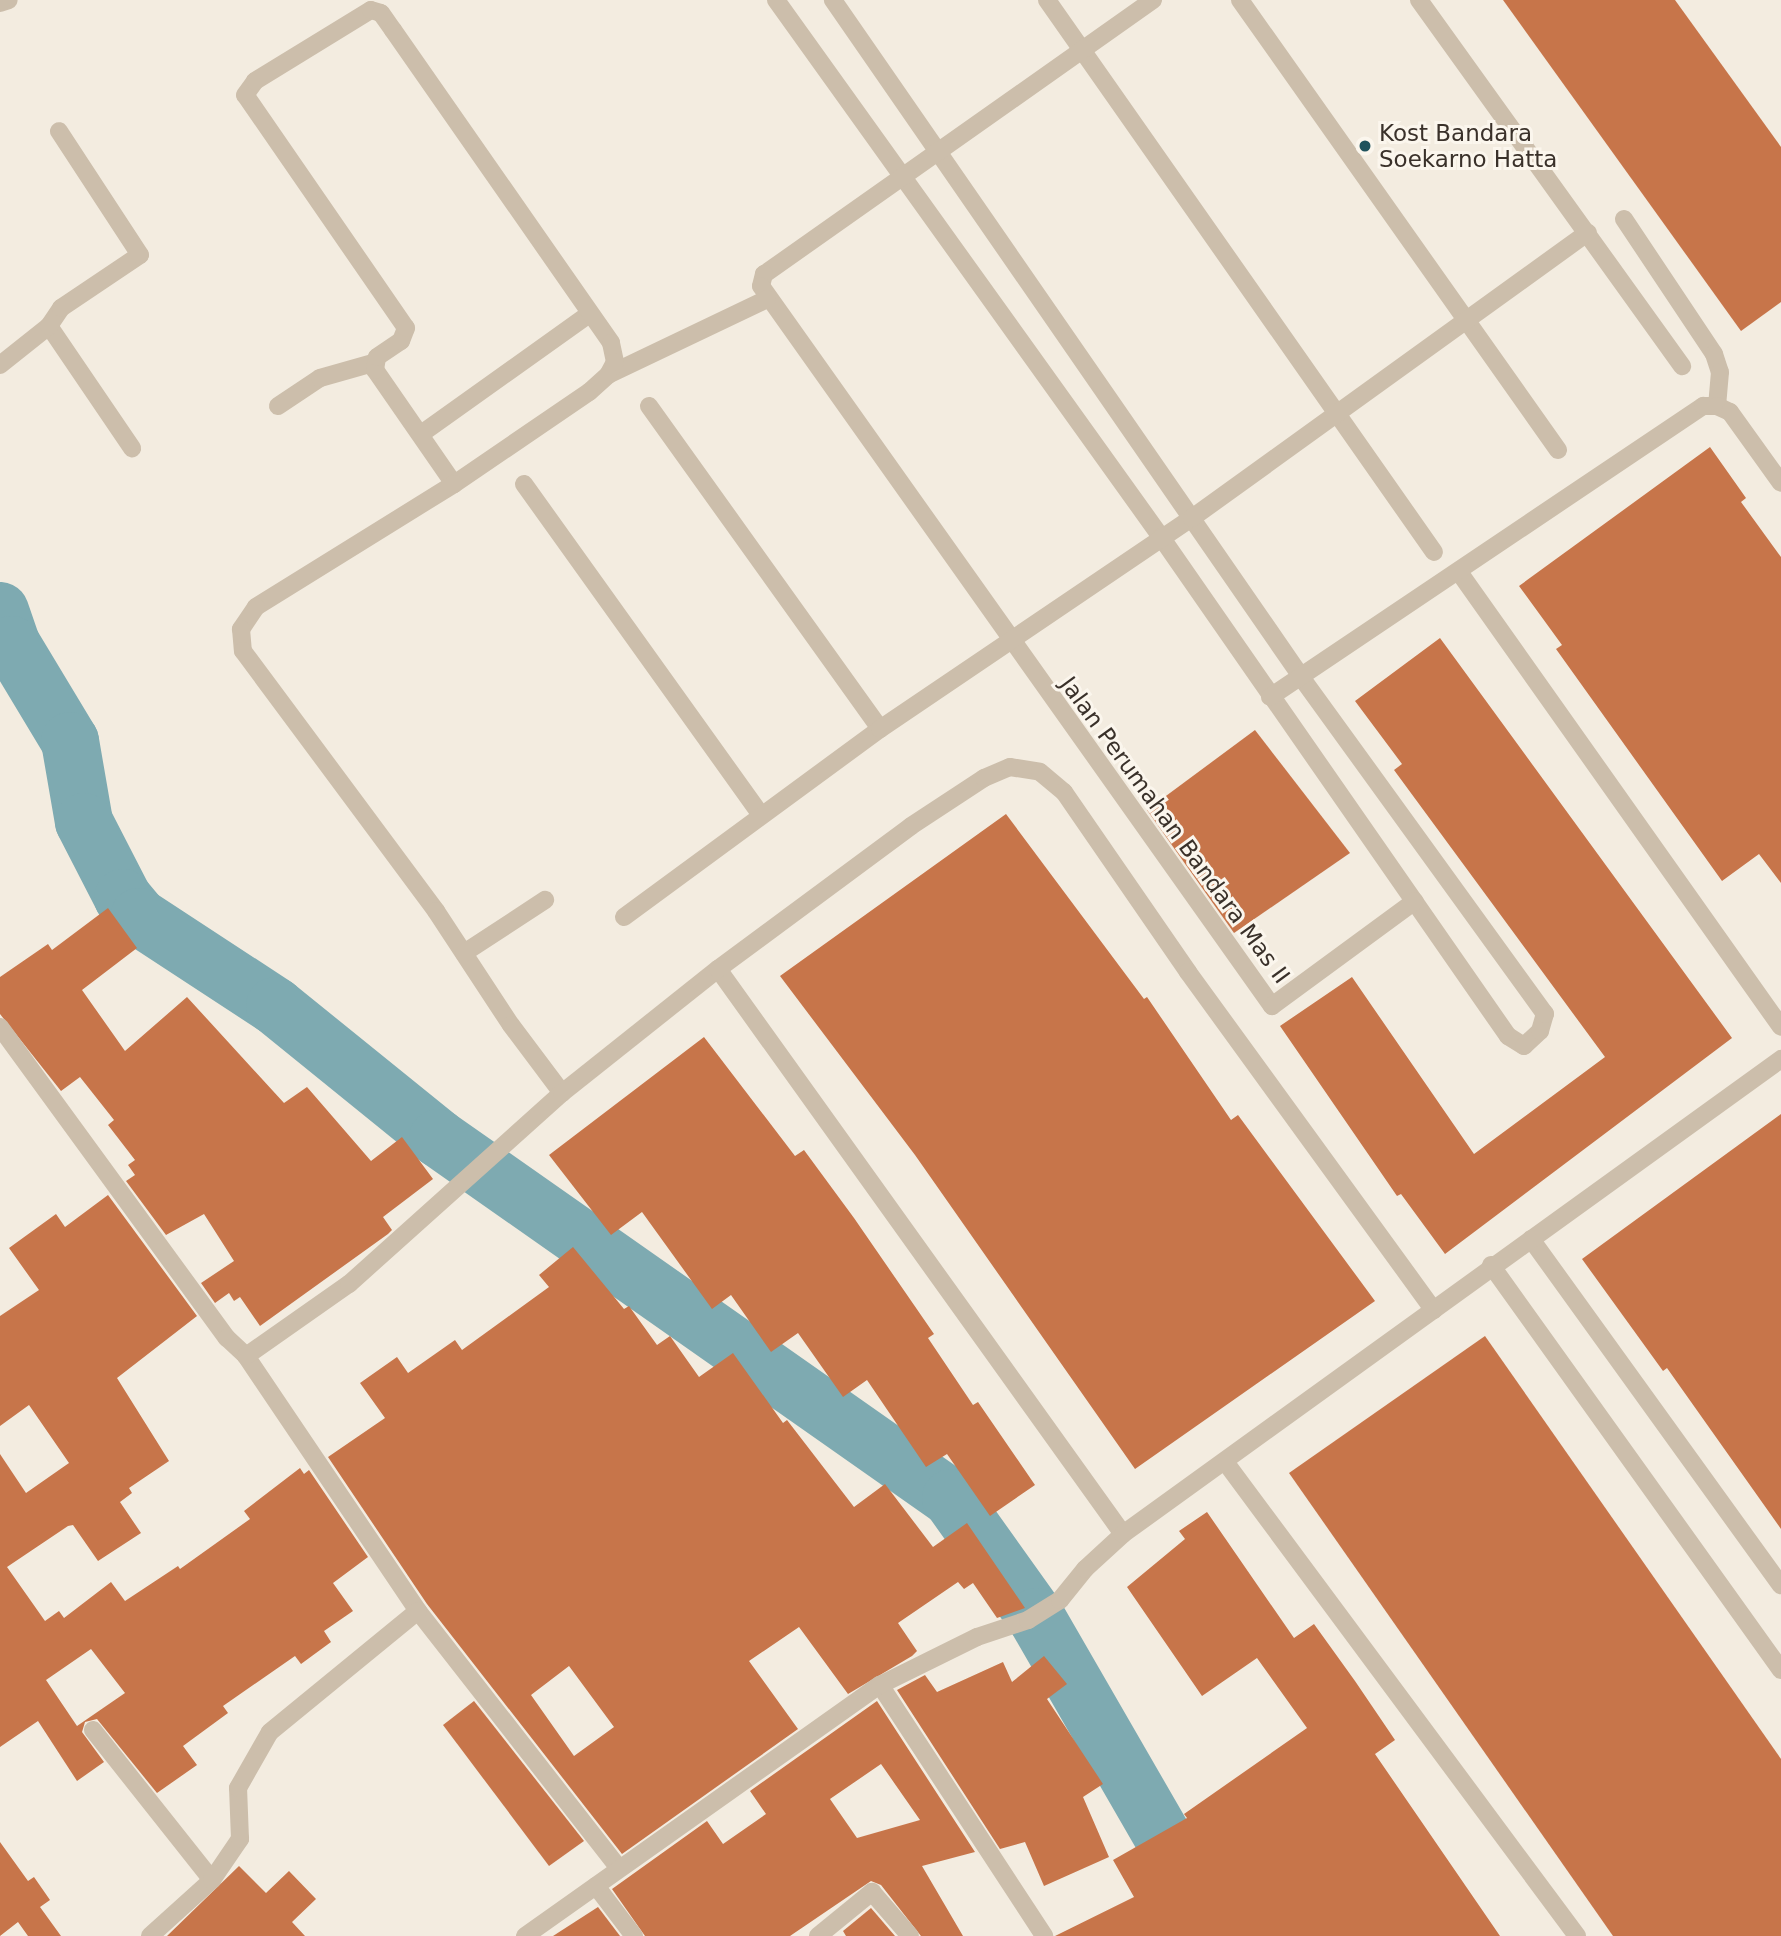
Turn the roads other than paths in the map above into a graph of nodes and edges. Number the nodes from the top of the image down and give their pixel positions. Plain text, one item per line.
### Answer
1 (9, 0) edge
2 (776, 0) edge
3 (833, 0) edge
4 (1047, 0) edge
5 (1153, 0) edge
6 (1240, 0) edge
7 (1419, 0) edge
8 (0, 3) edge
9 (1083, 51) junction
10 (59, 131) dead end
11 (939, 152) junction
12 (902, 177) junction
13 (1623, 219) dead end
14 (1588, 232) junction
15 (767, 299) junction
16 (589, 314) junction
17 (1467, 320) junction
18 (49, 326) junction
19 (2, 358) edge
20 (373, 363) junction
21 (1682, 366) dead end
22 (608, 375) junction
23 (1717, 405) junction
24 (278, 406) dead end
25 (649, 406) dead end
26 (1339, 414) junction
27 (421, 434) junction
28 (132, 448) dead end
29 (1558, 450) dead end
30 (1781, 483) edge
31 (454, 484) junction
32 (524, 484) dead end
33 (1192, 518) junction
34 (1161, 537) junction
35 (1434, 552) dead end
36 (1459, 572) junction
37 (1008, 640) junction
38 (1300, 675) junction
39 (1270, 697) junction
40 (880, 729) junction
41 (761, 816) junction
42 (545, 900) dead end
43 (1415, 901) junction
44 (624, 917) dead end
45 (464, 953) junction
46 (718, 969) junction
47 (0, 1027) edge
48 (1781, 1027) edge
49 (1781, 1059) edge
50 (562, 1093) junction
51 (1531, 1239) junction
52 (1491, 1265) junction
53 (1434, 1310) junction
54 (246, 1356) junction
55 (1226, 1463) junction
56 (1123, 1534) junction
57 (1781, 1585) edge
58 (418, 1611) junction
59 (1781, 1670) edge
60 (880, 1685) junction
61 (93, 1730) dead end
62 (618, 1867) junction
63 (212, 1880) junction
64 (596, 1885) junction
65 (830, 1932) edge
66 (150, 1936) edge
67 (525, 1936) edge
68 (634, 1936) edge
69 (910, 1936) edge
70 (1044, 1936) edge
71 (1577, 1936) edge

1 - 8 street
2 - 12 street
3 - 11 street
4 - 9 street
5 - 9 street
6 - 17 street
7 - 14 street
9 - 11 street
9 - 26 street
10 - 18 street
11 - 12 street
11 - 33 street
12 - 15 street
12 - 34 street
13 - 23 street
14 - 17 street
14 - 21 street
15 - 22 street
15 - 37 street
16 - 20 street
16 - 22 street
16 - 27 street
17 - 26 street
17 - 29 street
18 - 19 street
18 - 28 street
20 - 24 street
20 - 27 street
22 - 31 street
23 - 30 street
23 - 36 street
25 - 40 street
26 - 33 street
26 - 35 street
27 - 31 street
31 - 45 street
32 - 41 street
33 - 34 street
33 - 38 street
34 - 37 street
34 - 39 street
36 - 38 street
36 - 48 street
37 - 40 street
37 - 43 street, Jalan Perumahan Bandara Mas II
38 - 39 street
38 - 43 street
39 - 43 street
40 - 41 street
41 - 44 street
42 - 45 street
45 - 50 street
46 - 50 street
46 - 53 street
46 - 56 street
47 - 54 street
49 - 51 street
50 - 54 street
51 - 52 street
51 - 57 street
52 - 53 street
52 - 59 street
53 - 55 street
54 - 58 street
55 - 56 street
55 - 71 street
56 - 60 street
58 - 62 street
58 - 63 street
60 - 62 street
60 - 70 street
61 - 63 street
62 - 64 street
63 - 66 street
64 - 67 street
64 - 68 street
65 - 69 street

